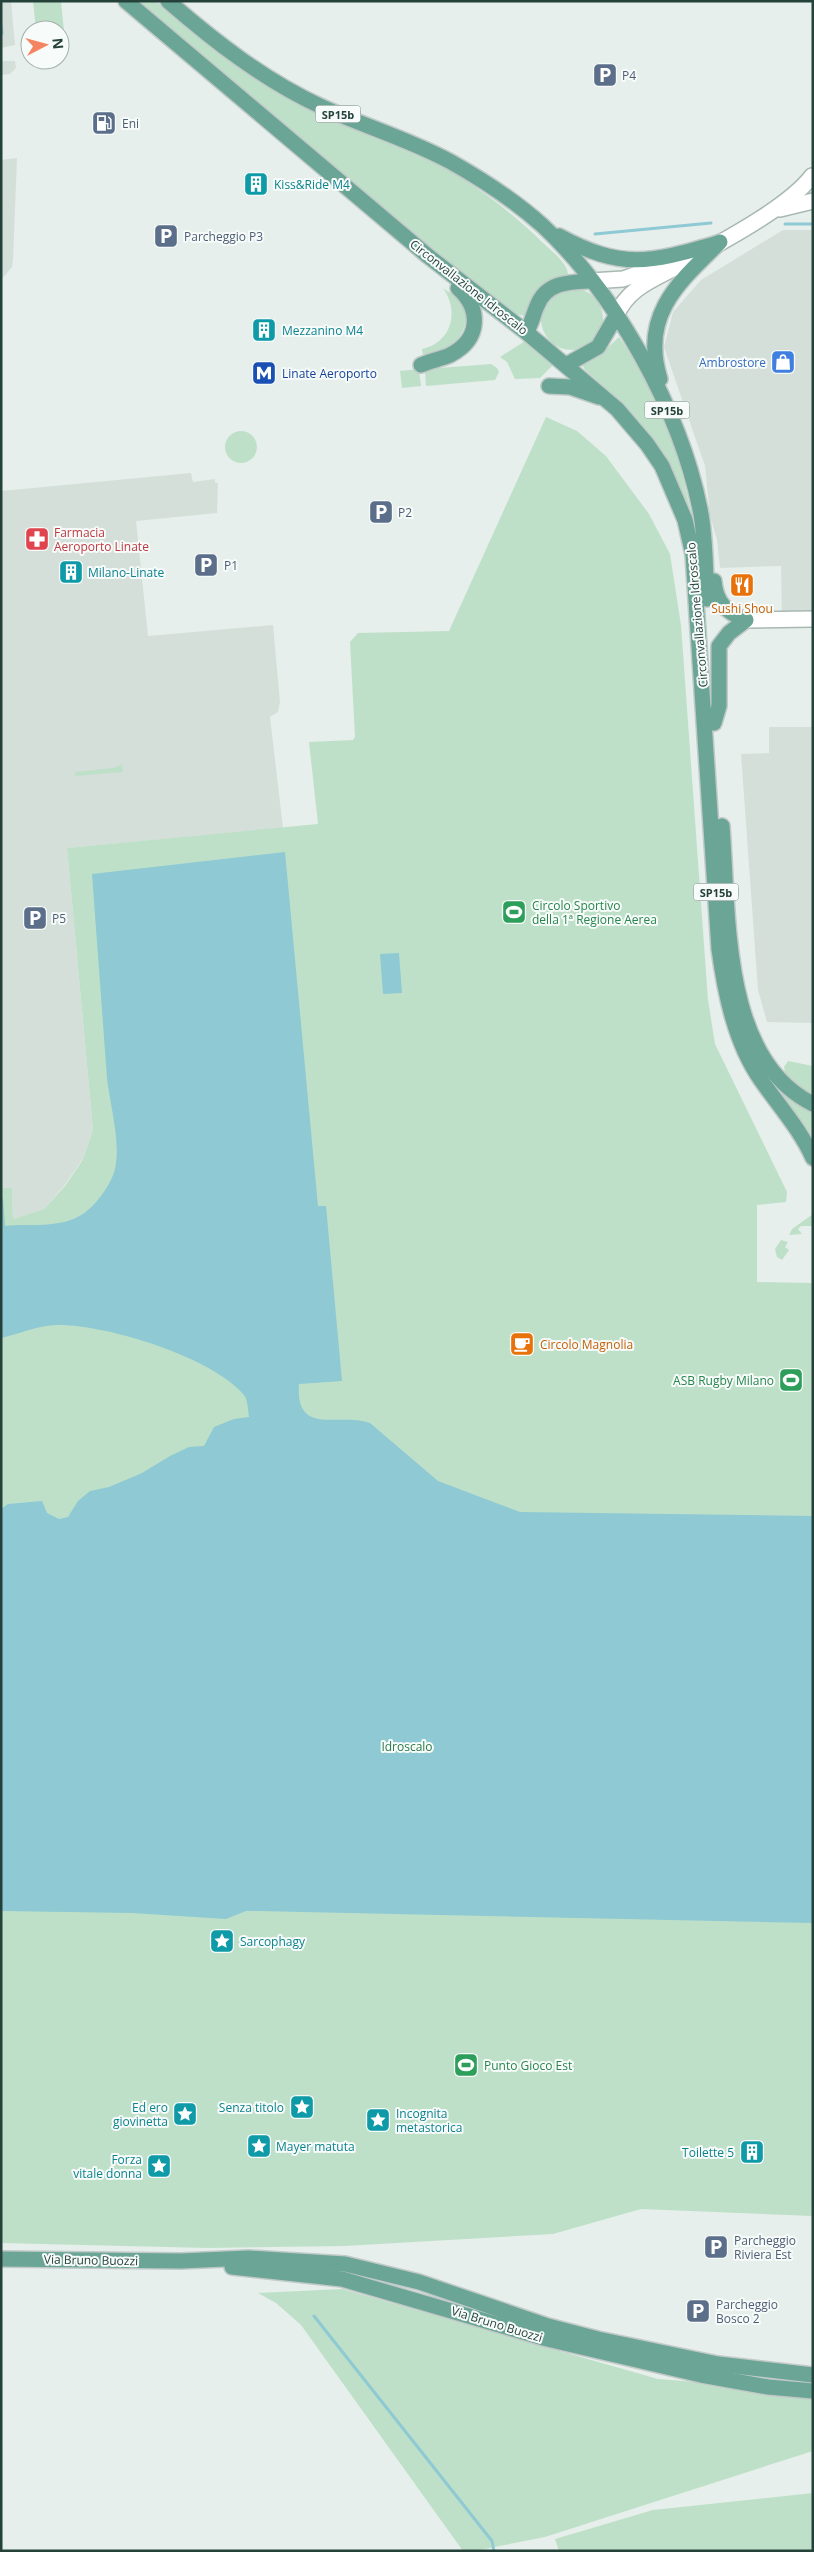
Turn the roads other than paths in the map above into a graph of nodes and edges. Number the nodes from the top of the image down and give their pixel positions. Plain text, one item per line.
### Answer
1 (168, 1) edge
2 (128, 2) edge
3 (812, 179) edge
4 (813, 201) edge
5 (767, 214) junction
6 (545, 228) junction
7 (720, 242) junction
8 (428, 256) junction
9 (591, 281) junction
10 (616, 316) junction
11 (526, 332) junction
12 (421, 365) dead end
13 (566, 365) junction
14 (549, 386) dead end
15 (617, 409) junction
16 (676, 433) junction
17 (700, 512) junction
18 (813, 619) edge
19 (746, 620) junction
20 (714, 723) junction
21 (813, 1104) edge
22 (813, 1158) edge
23 (1, 2259) edge
24 (181, 2261) junction
25 (813, 2375) edge
26 (813, 2391) edge

1 - 6 main road, Circonvallazione Idroscalo / SP15b
2 - 8 main road, Circonvallazione Idroscalo / SP15b
3 - 5 street
4 - 5 street
5 - 7 street
6 - 7 main road
6 - 9 main road, Circonvallazione Idroscalo / SP15b
7 - 9 street
7 - 10 street
7 - 16 main road
8 - 11 main road, Circonvallazione Idroscalo / SP15b
8 - 12 main road
9 - 10 main road, Circonvallazione Idroscalo / SP15b
9 - 11 main road
10 - 13 main road
10 - 16 main road, Circonvallazione Idroscalo / SP15b
11 - 13 main road, Circonvallazione Idroscalo / SP15b
13 - 15 main road, Circonvallazione Idroscalo / SP15b
14 - 15 main road
15 - 22 main road, Circonvallazione Idroscalo / SP15b
16 - 17 main road, Circonvallazione Idroscalo / SP15b
17 - 19 main road
17 - 20 main road, Circonvallazione Idroscalo / SP15b
18 - 19 street
19 - 20 main road
20 - 21 main road, Circonvallazione Idroscalo / SP15b
23 - 24 main road, Via Bruno Buozzi
24 - 25 main road, Via Bruno Buozzi
24 - 26 main road, Via Bruno Buozzi

